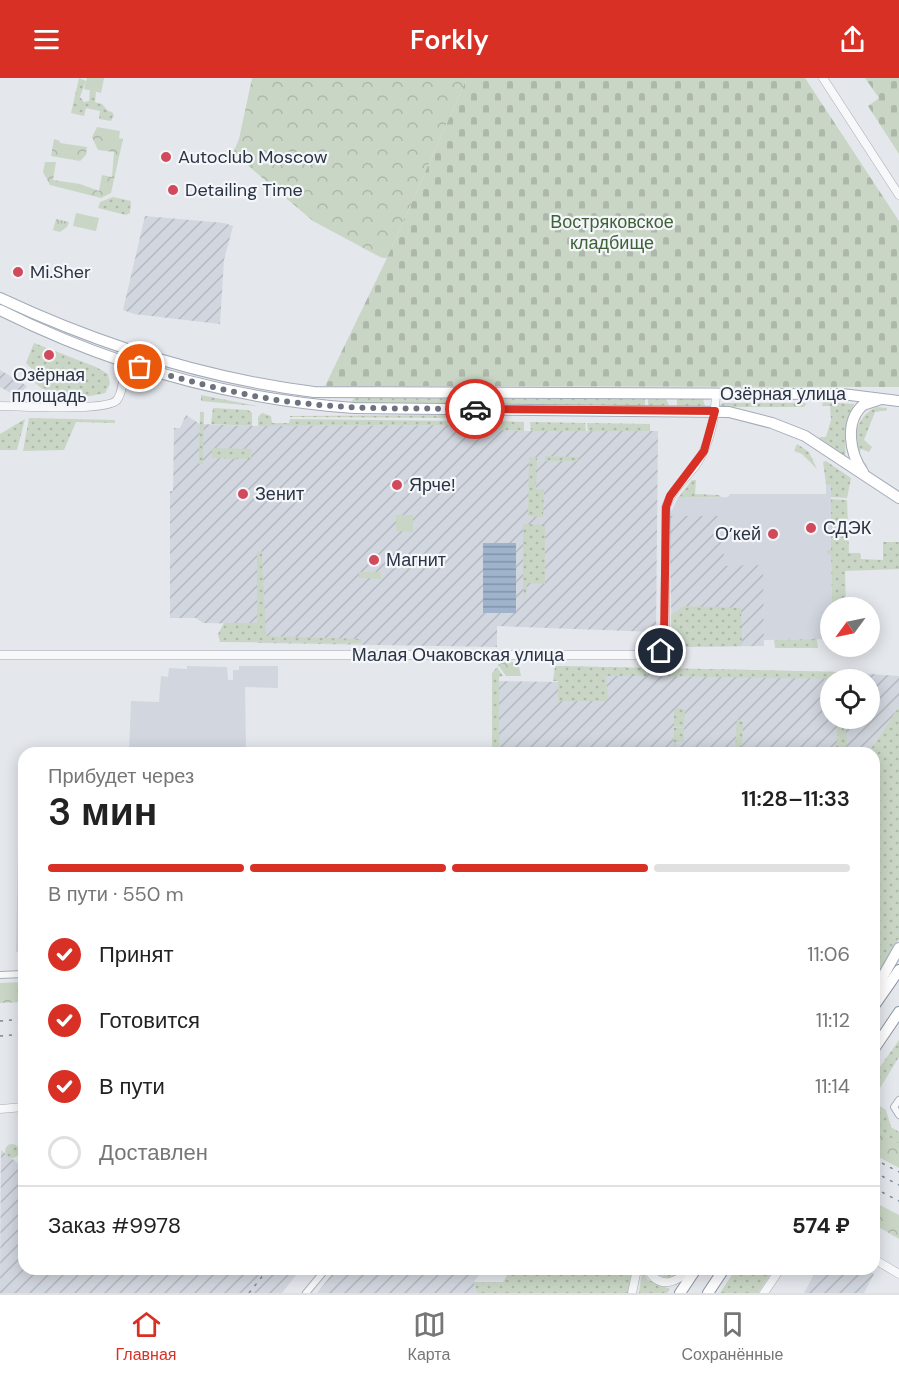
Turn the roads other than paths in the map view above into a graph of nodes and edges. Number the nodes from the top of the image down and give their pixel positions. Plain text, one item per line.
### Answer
1 (823, 78) edge
2 (899, 195) edge
3 (0, 298) edge
4 (0, 310) edge
5 (129, 350) junction
6 (124, 362) junction
7 (335, 392) junction
8 (354, 393) junction
9 (716, 394) junction
10 (871, 396) junction
11 (899, 396) edge
12 (884, 399) junction
13 (899, 401) edge
14 (0, 406) edge
15 (334, 406) junction
16 (354, 408) junction
17 (715, 411) junction
18 (870, 478) junction
19 (899, 498) edge
20 (0, 655) edge
21 (899, 948) edge
22 (899, 970) edge
23 (18, 974) edge
24 (0, 975) edge
25 (880, 991) edge
26 (899, 1012) edge
27 (899, 1019) edge
28 (880, 1041) edge
29 (880, 1042) edge
30 (899, 1100) edge
31 (18, 1108) edge
32 (0, 1109) edge
33 (899, 1115) edge
34 (880, 1263) edge
35 (899, 1274) edge
36 (321, 1275) edge
37 (636, 1275) edge
38 (652, 1275) edge
39 (685, 1275) edge
40 (690, 1275) edge
41 (721, 1275) edge
42 (776, 1275) edge
43 (306, 1293) edge
44 (632, 1293) edge
45 (680, 1293) edge
46 (710, 1293) edge
47 (764, 1293) edge

1 - 2 street
3 - 5 main road, Озёрная улица
4 - 6 main road, Озёрная улица
5 - 6 street
5 - 7 main road, Озёрная улица
6 - 14 street
6 - 15 main road, Озёрная улица
7 - 8 main road, Озёрная улица
7 - 15 street
8 - 9 main road, Озёрная улица
8 - 16 street
9 - 10 main road, Озёрная улица
9 - 17 street
10 - 11 main road
10 - 12 main road, Озёрная улица
12 - 13 main road, Озёрная улица
12 - 18 main road
15 - 16 main road, Озёрная улица
16 - 17 main road, Озёрная улица
17 - 18 main road, Озёрная улица
17 - 20 street, Малая Очаковская улица
18 - 19 main road, Озёрная улица
21 - 25 main road
22 - 25 main road
23 - 24 street
26 - 28 main road
27 - 29 main road
30 - 33 street
31 - 32 street
34 - 35 street
36 - 43 street
37 - 44 street
38 - 39 street
40 - 45 main road
41 - 46 main road
42 - 47 street

